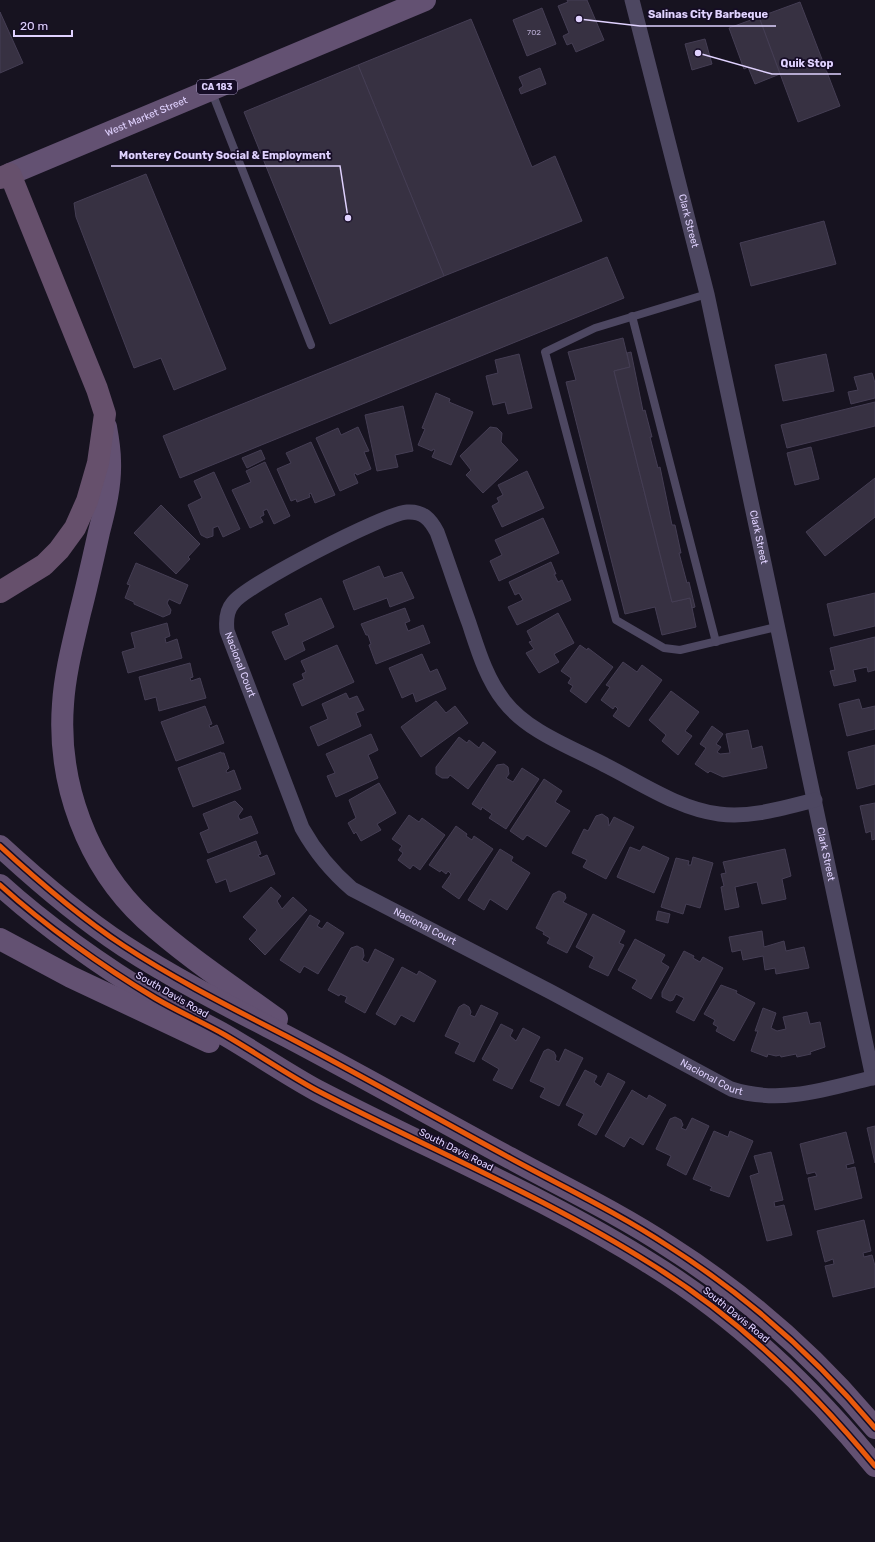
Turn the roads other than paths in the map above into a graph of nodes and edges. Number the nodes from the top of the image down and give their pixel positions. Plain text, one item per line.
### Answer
1 (425, 0) edge
2 (632, 0) edge
3 (211, 90) junction
4 (5, 176) edge
5 (707, 294) junction
6 (632, 316) junction
7 (311, 345) dead end
8 (104, 414) junction
9 (0, 592) edge
10 (776, 627) junction
11 (716, 642) junction
12 (814, 800) junction
13 (0, 846) edge
14 (0, 885) edge
15 (0, 939) edge
16 (336, 1062) junction
17 (874, 1079) edge
18 (314, 1089) junction
19 (875, 1428) edge
20 (875, 1466) edge

1 - 3 main road, West Market Street / CA 183
2 - 5 street, Clark Street
3 - 4 main road, West Market Street / CA 183
3 - 7 lane
4 - 8 highway
5 - 6 lane
5 - 10 street, Clark Street
6 - 11 lane
6 - 11 lane
8 - 9 highway
8 - 16 main road
10 - 11 lane
10 - 12 street, Clark Street
12 - 17 street, Clark Street
12 - 17 street, Nacional Court
13 - 16 main road, South Davis Road
14 - 18 main road, South Davis Road
15 - 18 main road
16 - 19 main road, South Davis Road
18 - 20 main road, South Davis Road

